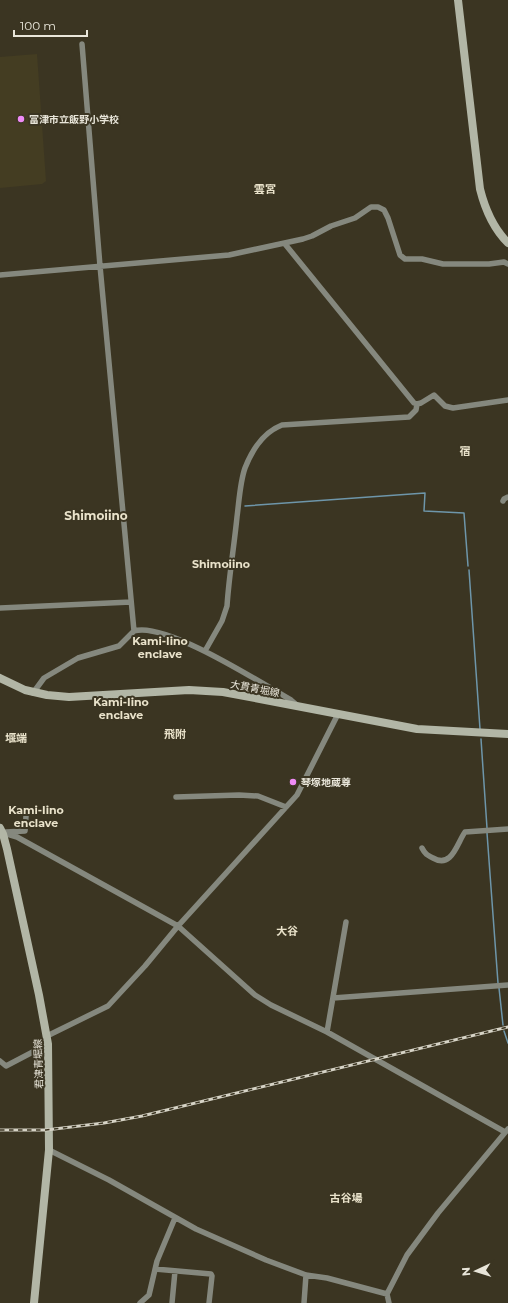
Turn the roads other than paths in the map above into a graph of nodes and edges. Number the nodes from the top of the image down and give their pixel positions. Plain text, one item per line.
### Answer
1 (458, 0) edge
2 (82, 44) dead end
3 (508, 243) edge
4 (285, 244) junction
5 (508, 264) edge
6 (100, 266) junction
7 (0, 275) edge
8 (508, 400) edge
9 (417, 404) junction
10 (508, 497) edge
11 (502, 502) dead end
12 (131, 602) junction
13 (0, 608) edge
14 (134, 631) junction
15 (205, 651) junction
16 (0, 678) edge
17 (34, 693) junction
18 (298, 706) junction
19 (338, 714) junction
20 (508, 734) edge
21 (176, 797) dead end
22 (286, 807) junction
23 (26, 816) dead end
24 (508, 828) edge
25 (1, 832) edge
26 (422, 848) dead end
27 (346, 922) dead end
28 (178, 926) junction
29 (508, 985) edge
30 (333, 998) junction
31 (327, 1032) junction
32 (48, 1040) junction
33 (0, 1061) edge
34 (506, 1130) edge
35 (49, 1150) junction
36 (175, 1218) junction
37 (155, 1269) junction
38 (175, 1271) junction
39 (306, 1275) junction
40 (387, 1294) junction
41 (34, 1303) edge
42 (140, 1303) edge
43 (172, 1303) edge
44 (209, 1303) edge
45 (304, 1303) edge
46 (389, 1303) edge

1 - 3 main road
2 - 6 street
4 - 5 street
4 - 6 street
4 - 9 street
6 - 7 street
6 - 12 street
8 - 9 street
9 - 15 street
10 - 11 street
12 - 13 street
12 - 14 street
14 - 15 street
14 - 17 street
15 - 18 street
16 - 17 main road, 大貫青堀線
17 - 18 main road, 大貫青堀線
18 - 19 main road, 大貫青堀線
19 - 20 main road, 大貫青堀線
19 - 22 street
21 - 22 street
22 - 28 street
23 - 25 street
24 - 26 street
25 - 28 street
25 - 32 main road, 君津青堀線
27 - 30 street
28 - 31 street
28 - 32 street
29 - 30 street
30 - 31 street
31 - 34 street
32 - 33 street
32 - 35 main road, 君津青堀線
34 - 40 street
35 - 36 street
35 - 41 main road, 君津青堀線
36 - 37 street
36 - 39 street
37 - 38 street
37 - 42 street
38 - 43 street
38 - 44 street
39 - 40 street
39 - 45 street
40 - 46 street

